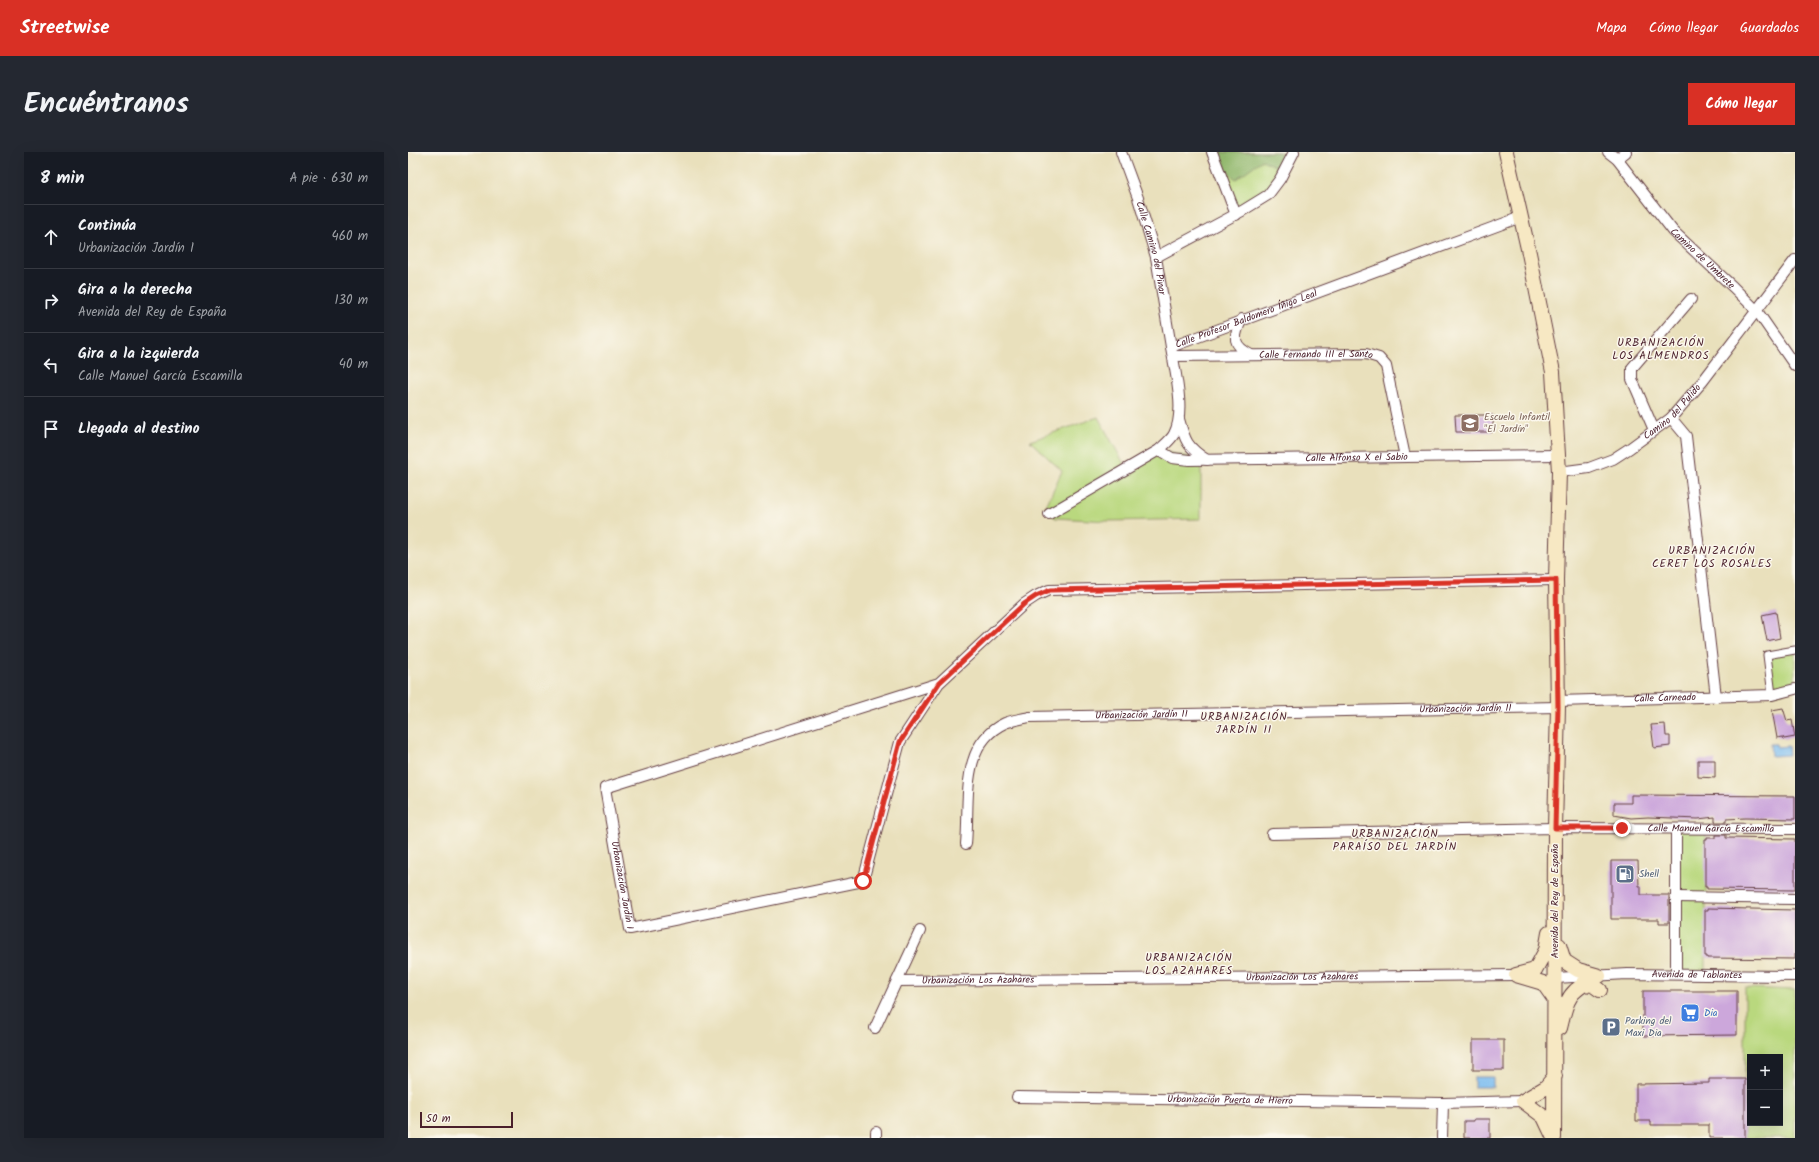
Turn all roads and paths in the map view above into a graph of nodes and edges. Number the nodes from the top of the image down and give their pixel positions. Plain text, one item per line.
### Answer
1 (1121, 152) edge
2 (1212, 152) edge
3 (1506, 152) edge
4 (1608, 152) edge
5 (1626, 152) edge
6 (1293, 153) edge
7 (1617, 159) junction
8 (1236, 215) junction
9 (1521, 217) junction
10 (1156, 257) junction
11 (1795, 260) edge
12 (1691, 299) dead end
13 (1757, 311) junction
14 (1242, 319) junction
15 (1172, 352) junction
16 (1253, 356) junction
17 (1795, 366) edge
18 (1179, 418) junction
19 (1671, 418) junction
20 (1654, 430) junction
21 (1159, 450) junction
22 (1557, 455) junction
23 (1405, 457) junction
24 (1207, 460) junction
25 (1559, 472) junction
26 (1049, 514) dead end
27 (1556, 580) junction
28 (1795, 650) edge
29 (939, 683) junction
30 (1795, 689) edge
31 (1772, 695) junction
32 (1716, 697) junction
33 (1558, 704) junction
34 (1555, 828) junction
35 (1676, 829) junction
36 (1795, 829) edge
37 (1272, 834) dead end
38 (966, 844) dead end
39 (1555, 889) junction
40 (1677, 897) junction
41 (1795, 898) edge
42 (920, 932) dead end
43 (1555, 934) junction
44 (1676, 974) junction
45 (1516, 975) junction
46 (1600, 976) junction
47 (1795, 976) edge
48 (1555, 978) junction
49 (897, 981) junction
50 (1582, 984) junction
51 (1600, 990) dead end
52 (1555, 1000) junction
53 (875, 1028) dead end
54 (1555, 1073) junction
55 (1017, 1097) dead end
56 (1523, 1101) junction
57 (1443, 1103) junction
58 (1555, 1112) junction
59 (1442, 1138) edge
60 (1554, 1138) edge

1 - 10 street, Calle Camino del Pinar
2 - 8 street
3 - 9 main road, Avenida del Rey de España
4 - 7 street, Camino de Umbrete
5 - 7 street
6 - 8 street
7 - 13 street, Camino de Umbrete
8 - 10 street
9 - 14 street, Calle Profesor Baldomero Íñigo Leal
9 - 22 main road, Avenida del Rey de España
10 - 15 street, Calle Camino del Pinar
11 - 13 street, Camino del Pulido
12 - 20 street
13 - 17 street, Camino de Umbrete
13 - 19 street, Camino del Pulido
14 - 15 street, Calle Profesor Baldomero Íñigo Leal
14 - 16 street
15 - 16 street, Calle Fernando III el Santo
15 - 18 street, Calle Profesor Baldomero Íñigo Leal
16 - 23 street, Calle Fernando III el Santo
18 - 21 street, Calle Profesor Baldomero Íñigo Leal
18 - 24 street
19 - 20 street, Camino del Pulido
19 - 32 street
20 - 25 street, Camino del Pulido
21 - 24 street, Calle Alfonso X el Sabio
21 - 26 street, Calle Profesor Baldomero Íñigo Leal
22 - 23 street, Calle Alfonso X el Sabio
22 - 25 main road, Avenida del Rey de España
23 - 24 street, Calle Alfonso X el Sabio
25 - 27 main road, Avenida del Rey de España
27 - 29 street, Urbanización Jardín I
27 - 33 main road, Avenida del Rey de España
28 - 31 street
29 - 29 street, Urbanización Jardín I
30 - 31 street, Calle Carneado
31 - 32 street, Calle Carneado
32 - 33 street, Calle Carneado
33 - 34 main road, Avenida del Rey de España
33 - 38 street, Urbanización Jardín II
34 - 35 street, Calle Manuel García Escamilla
34 - 37 street
34 - 39 main road, Avenida del Rey de España
35 - 36 street, Calle Manuel García Escamilla
35 - 40 street
39 - 43 main road, Avenida del Rey de España
39 - 45 main road
40 - 41 street
40 - 44 street
42 - 49 street
43 - 46 main road
43 - 48 main road, Avenida del Rey de España
44 - 46 street, Avenida de Tablantes
44 - 47 street, Avenida de Tablantes
45 - 49 street, Urbanización Los Azahares
45 - 52 main road
46 - 48 street, Avenida de Tablantes
46 - 50 main road
48 - 52 main road, Avenida del Rey de España
49 - 53 street
50 - 51 main road
50 - 54 main road
52 - 54 main road, Avenida del Rey de España
54 - 56 main road
54 - 58 main road, Avenida del Rey de España
55 - 57 street, Urbanización Puerta de Hierro
56 - 57 street, Urbanización Puerta de Hierro
56 - 58 main road
56 - 60 main road
57 - 59 street
58 - 60 main road, Avenida del Rey de España

